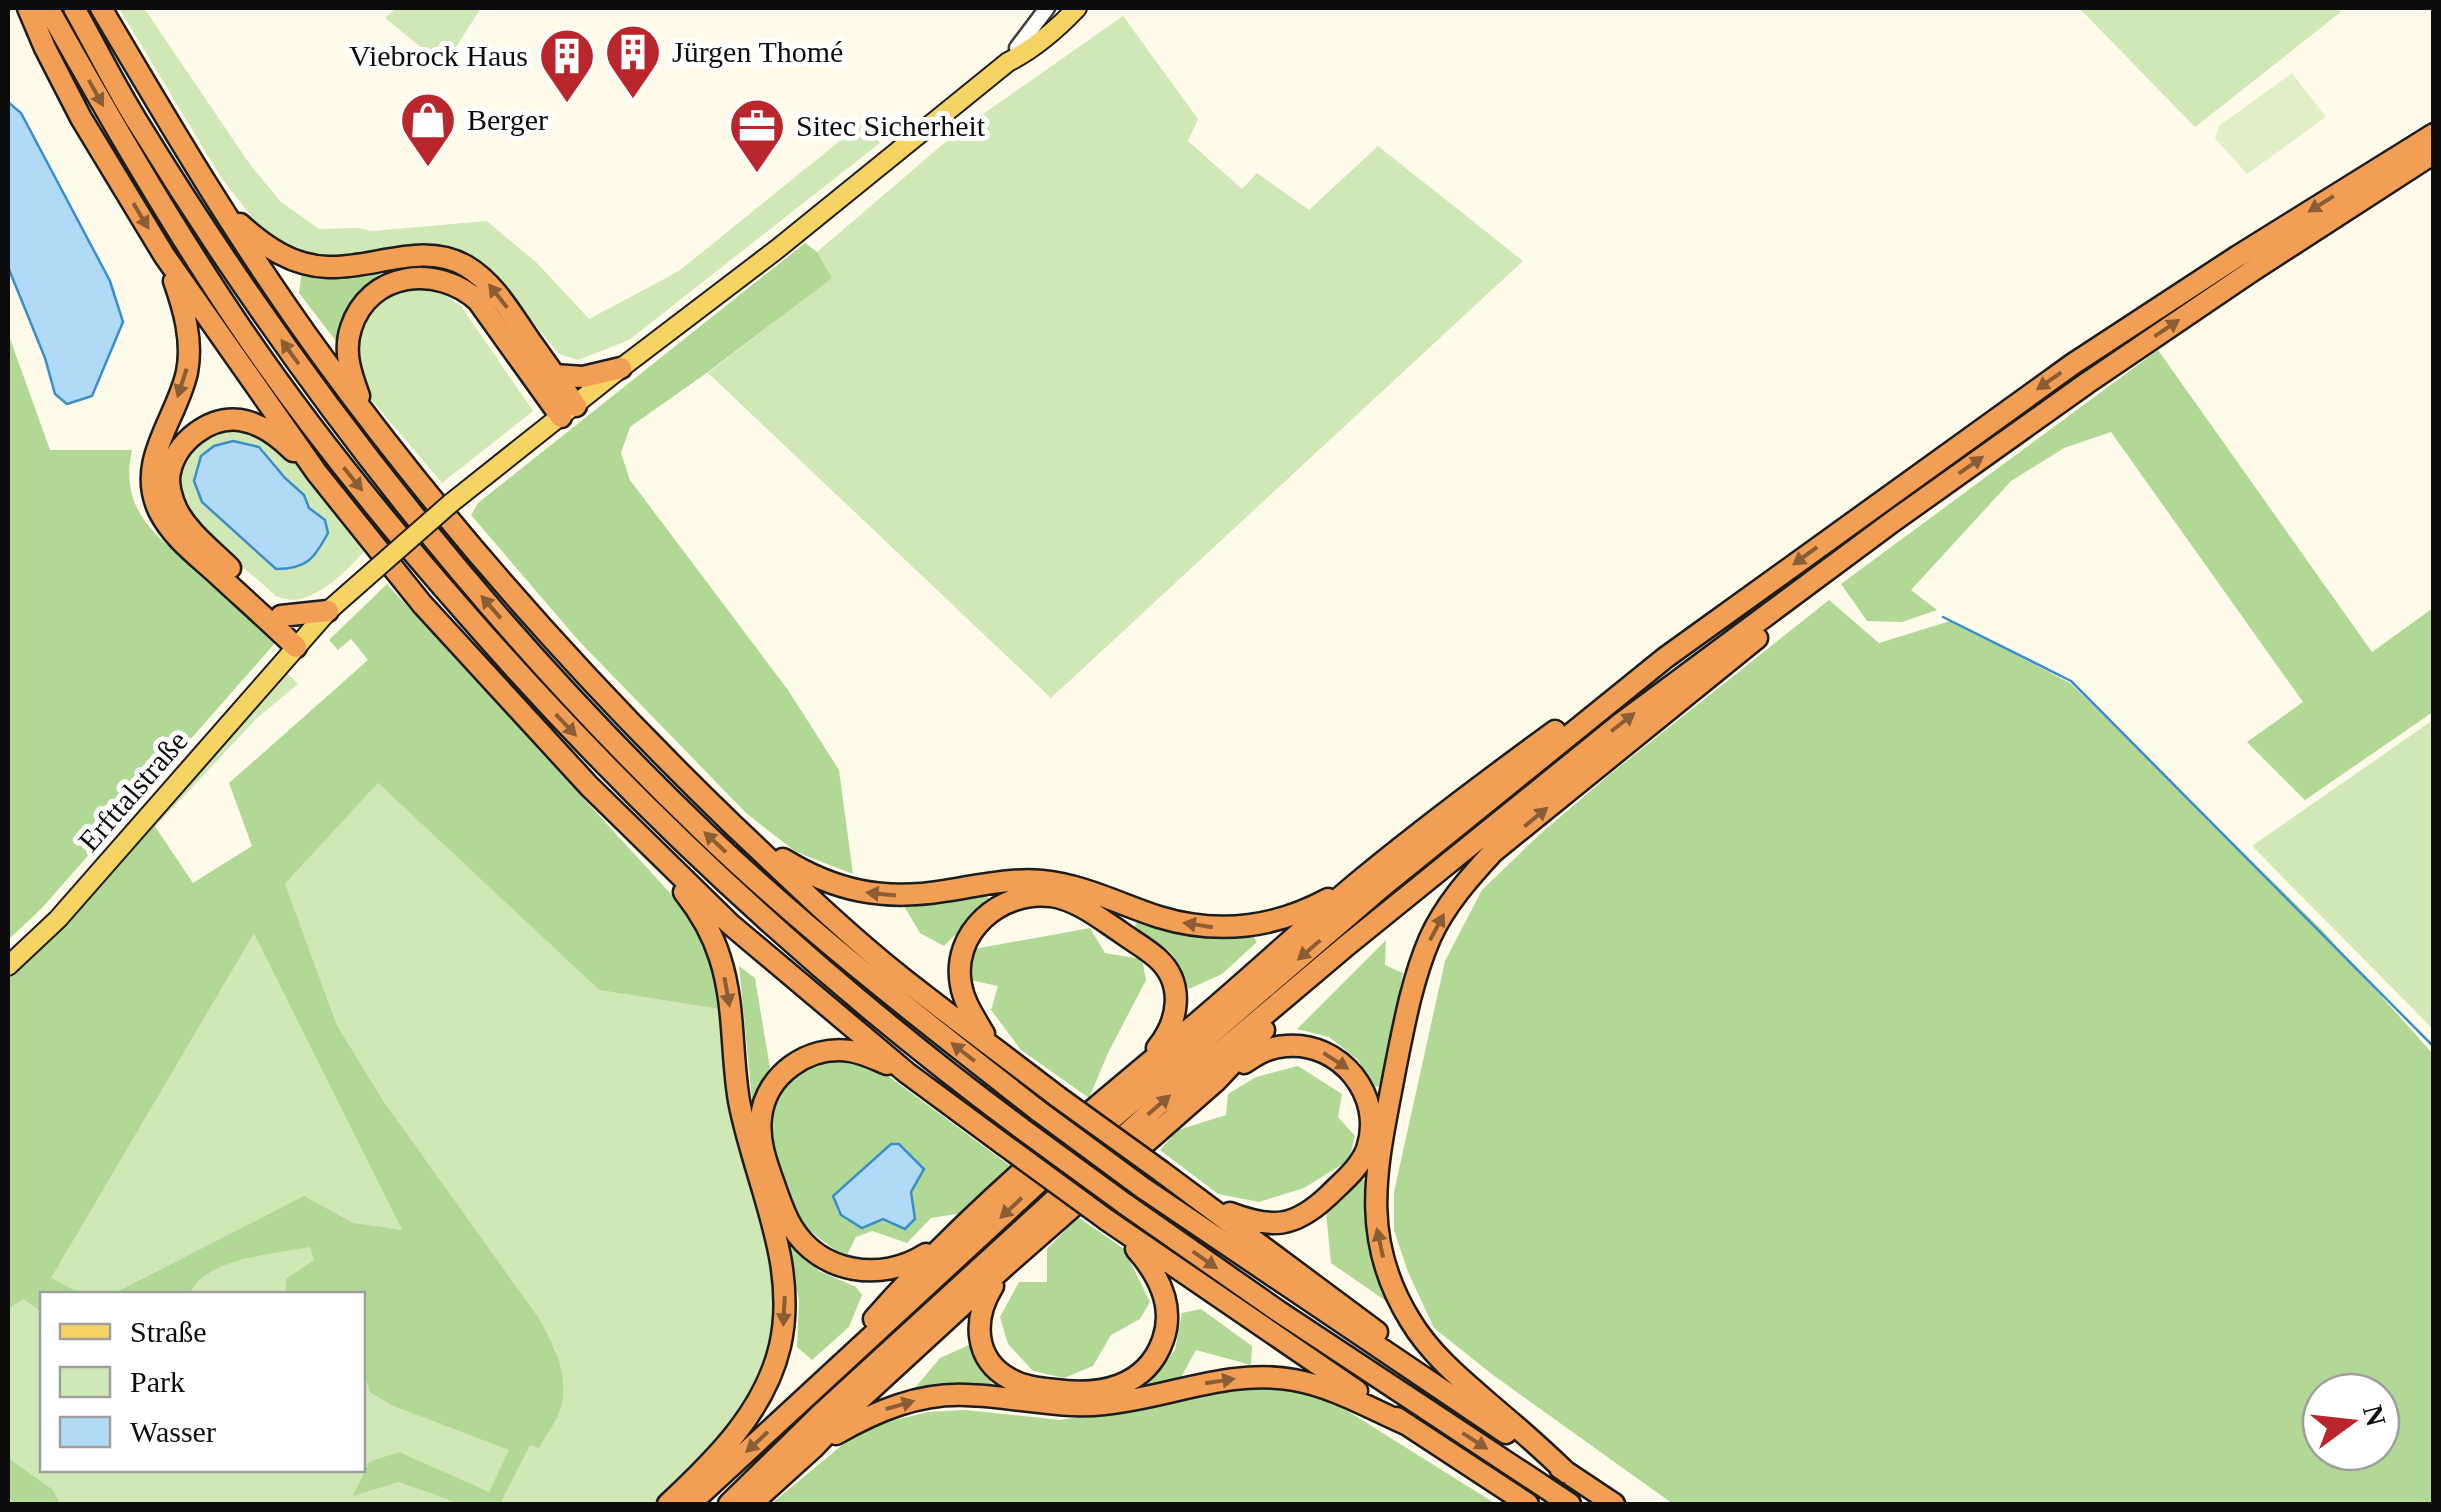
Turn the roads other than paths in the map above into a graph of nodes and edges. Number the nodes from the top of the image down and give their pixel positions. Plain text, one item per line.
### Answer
1 (28, 8) edge
2 (48, 8) edge
3 (74, 8) edge
4 (101, 8) edge
5 (1046, 8) edge
6 (1060, 8) edge
7 (1077, 8) edge
8 (1090, 8) edge
9 (1051, 33) junction
10 (1013, 55) junction
11 (2434, 134) edge
12 (2434, 153) edge
13 (223, 210) junction
14 (164, 256) junction
15 (621, 368) junction
16 (554, 375) junction
17 (568, 411) junction
18 (373, 425) junction
19 (316, 473) junction
20 (1892, 522) junction
21 (328, 611) junction
22 (280, 616) junction
23 (300, 642) junction
24 (1665, 658) junction
25 (746, 837) junction
26 (642, 840) junction
27 (1356, 884) junction
28 (1346, 946) junction
29 (798, 949) junction
30 (8, 966) edge
31 (992, 1046) junction
32 (1140, 1069) junction
33 (907, 1072) junction
34 (1216, 1080) junction
35 (1206, 1204) junction
36 (1114, 1225) junction
37 (948, 1239) junction
38 (1004, 1267) junction
39 (806, 1396) junction
40 (1408, 1425) junction
41 (1534, 1442) junction
42 (812, 1448) junction
43 (1567, 1474) junction
44 (668, 1504) edge
45 (690, 1504) edge
46 (729, 1504) edge
47 (751, 1504) edge
48 (1528, 1504) edge
49 (1570, 1504) edge
50 (1614, 1504) edge

1 -> 14 highway
2 -> 29 highway
43 -> 3 highway, bridge
4 - 13 highway
5 - 10 street
6 - 10 main road
7 - 9 main road
8 - 9 main road
9 - 10 main road
10 - 15 main road, Erfttalstraße
11 -> 24 highway
20 -> 12 highway
16 -> 13 highway
13 - 18 highway
14 - 19 highway
14 -> 23 highway
15 - 16 highway
15 - 17 main road, Erfttalstraße
16 - 17 highway
17 - 18 highway
17 - 21 main road, Erfttalstraße, bridge
18 - 25 highway
19 - 22 highway
19 - 26 highway
28 -> 20 highway
41 -> 20 highway
21 - 22 highway
21 - 23 main road, Erfttalstraße
22 - 23 highway
23 - 30 main road, Erfttalstraße
24 - 27 highway
24 -> 39 highway
27 -> 25 highway
25 - 31 highway
26 - 29 highway
26 - 33 highway
26 -> 44 highway
27 - 32 highway
28 - 34 highway
46 -> 28 highway
29 -> 49 highway, bridge
31 - 32 highway
31 - 35 highway, bridge
32 - 37 highway
33 - 36 highway, bridge
33 - 37 highway
34 -> 35 highway
34 - 38 highway
35 - 41 highway
36 - 38 highway
36 - 40 highway
37 - 39 highway
38 - 42 highway
39 -> 45 highway
42 -> 40 highway
40 - 48 highway
41 - 43 highway
42 - 47 highway
43 - 50 highway

